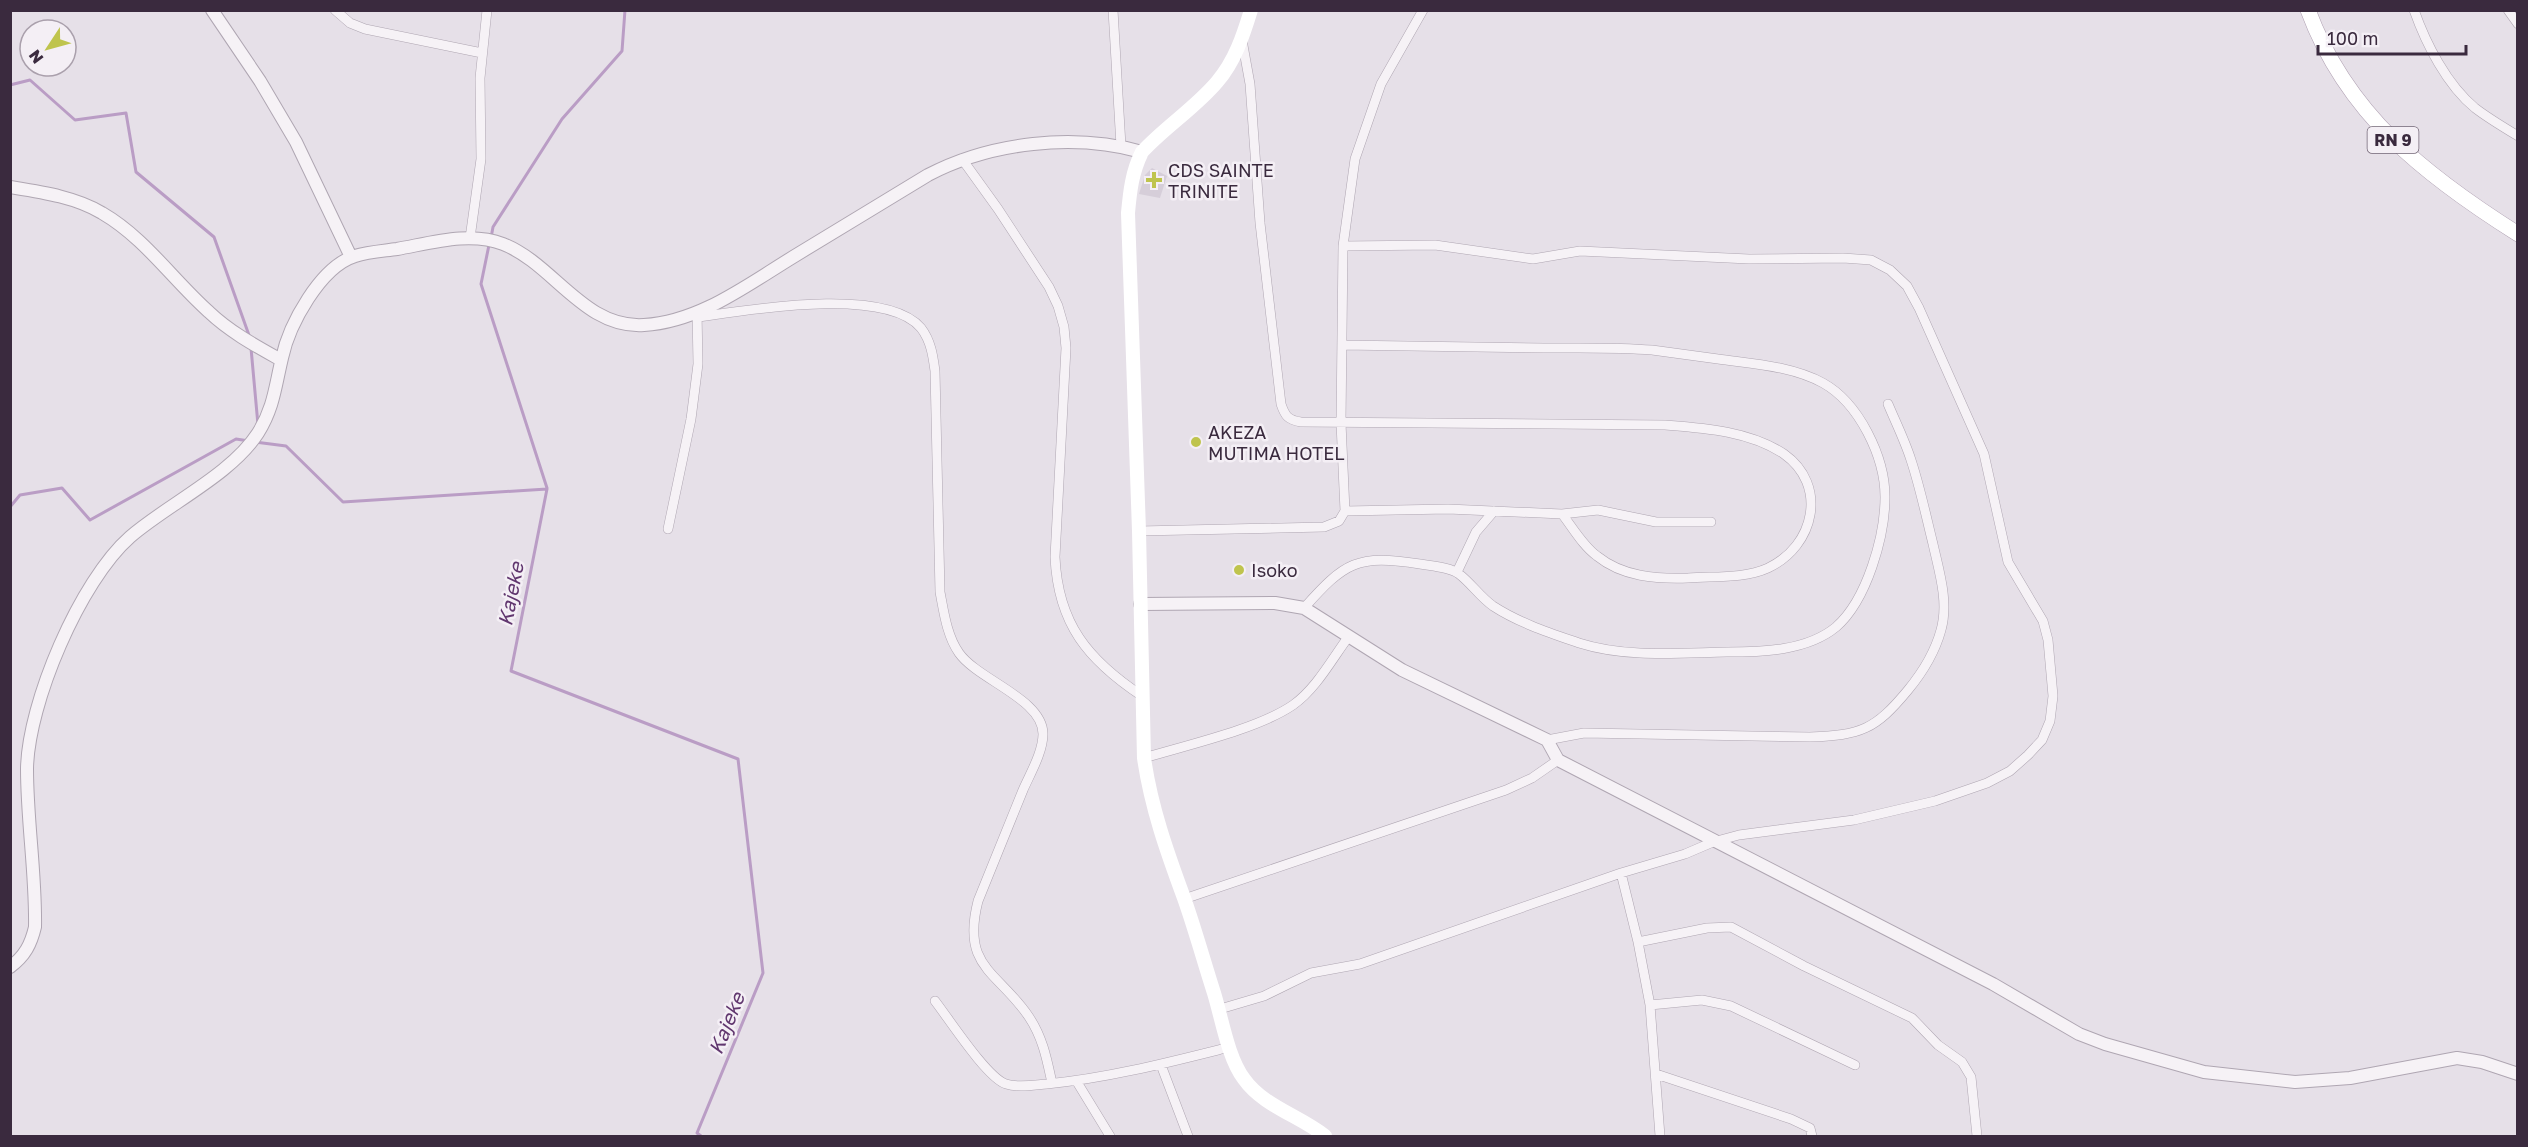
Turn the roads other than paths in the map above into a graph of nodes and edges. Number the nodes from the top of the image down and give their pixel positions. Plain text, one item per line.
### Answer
1 (212, 10) edge
2 (335, 10) edge
3 (487, 10) edge
4 (1113, 10) edge
5 (1251, 10) edge
6 (1423, 10) edge
7 (2308, 10) edge
8 (2415, 10) edge
9 (2508, 10) edge
10 (2517, 24) edge
11 (1242, 40) junction
12 (482, 53) junction
13 (2517, 136) edge
14 (1120, 146) junction
15 (1142, 152) junction
16 (962, 159) junction
17 (10, 187) edge
18 (2517, 234) edge
19 (470, 238) junction
20 (1343, 246) junction
21 (351, 257) junction
22 (698, 314) junction
23 (1342, 345) junction
24 (281, 360) junction
25 (1888, 405) dead end
26 (1341, 423) junction
27 (1345, 511) junction
28 (1494, 511) junction
29 (1563, 514) junction
30 (1711, 522) dead end
31 (668, 529) dead end
32 (1139, 531) junction
33 (1457, 572) junction
34 (1140, 604) junction
35 (1304, 608) junction
36 (1349, 636) junction
37 (1142, 696) junction
38 (1547, 740) junction
39 (1144, 758) junction
40 (1558, 760) junction
41 (1713, 842) junction
42 (1621, 873) junction
43 (1184, 899) junction
44 (1638, 942) junction
45 (10, 967) edge
46 (935, 1001) dead end
47 (1650, 1005) junction
48 (1220, 1010) junction
49 (1230, 1047) junction
50 (1161, 1065) junction
51 (1855, 1065) dead end
52 (1656, 1074) junction
53 (2517, 1074) edge
54 (1077, 1082) junction
55 (1052, 1083) junction
56 (1110, 1137) edge
57 (1188, 1137) edge
58 (1325, 1137) edge
59 (1660, 1137) edge
60 (1812, 1137) edge
61 (1977, 1137) edge

1 - 21 street
2 - 12 street
3 - 12 street
4 - 14 street
5 - 11 main road
6 - 20 street
7 - 18 main road, RN 9
8 - 13 street
9 - 10 street
11 - 15 main road
11 - 26 street
12 - 19 street
14 - 15 street
14 - 16 street
15 - 32 main road
16 - 22 street
16 - 37 street
17 - 24 street
19 - 21 street
19 - 22 street
20 - 23 street
20 - 41 street
21 - 24 street
22 - 31 street
22 - 55 street
23 - 26 street
23 - 33 street
24 - 45 street
25 - 38 street
26 - 27 street
26 - 29 street
27 - 28 street
27 - 32 street
28 - 29 street
28 - 33 street
29 - 30 street
32 - 34 main road
33 - 35 street
34 - 35 street
34 - 37 main road
35 - 36 street
36 - 38 street
36 - 39 street
37 - 39 main road
38 - 40 street
39 - 43 main road
40 - 41 street
40 - 43 street
41 - 42 street
41 - 53 street
42 - 44 street
42 - 48 street
43 - 48 main road
44 - 47 street
44 - 61 street
46 - 55 street
47 - 51 street
47 - 52 street
48 - 49 main road
49 - 50 street
49 - 58 main road
50 - 54 street
50 - 57 street
52 - 59 street
52 - 60 street
54 - 55 street
54 - 56 street

